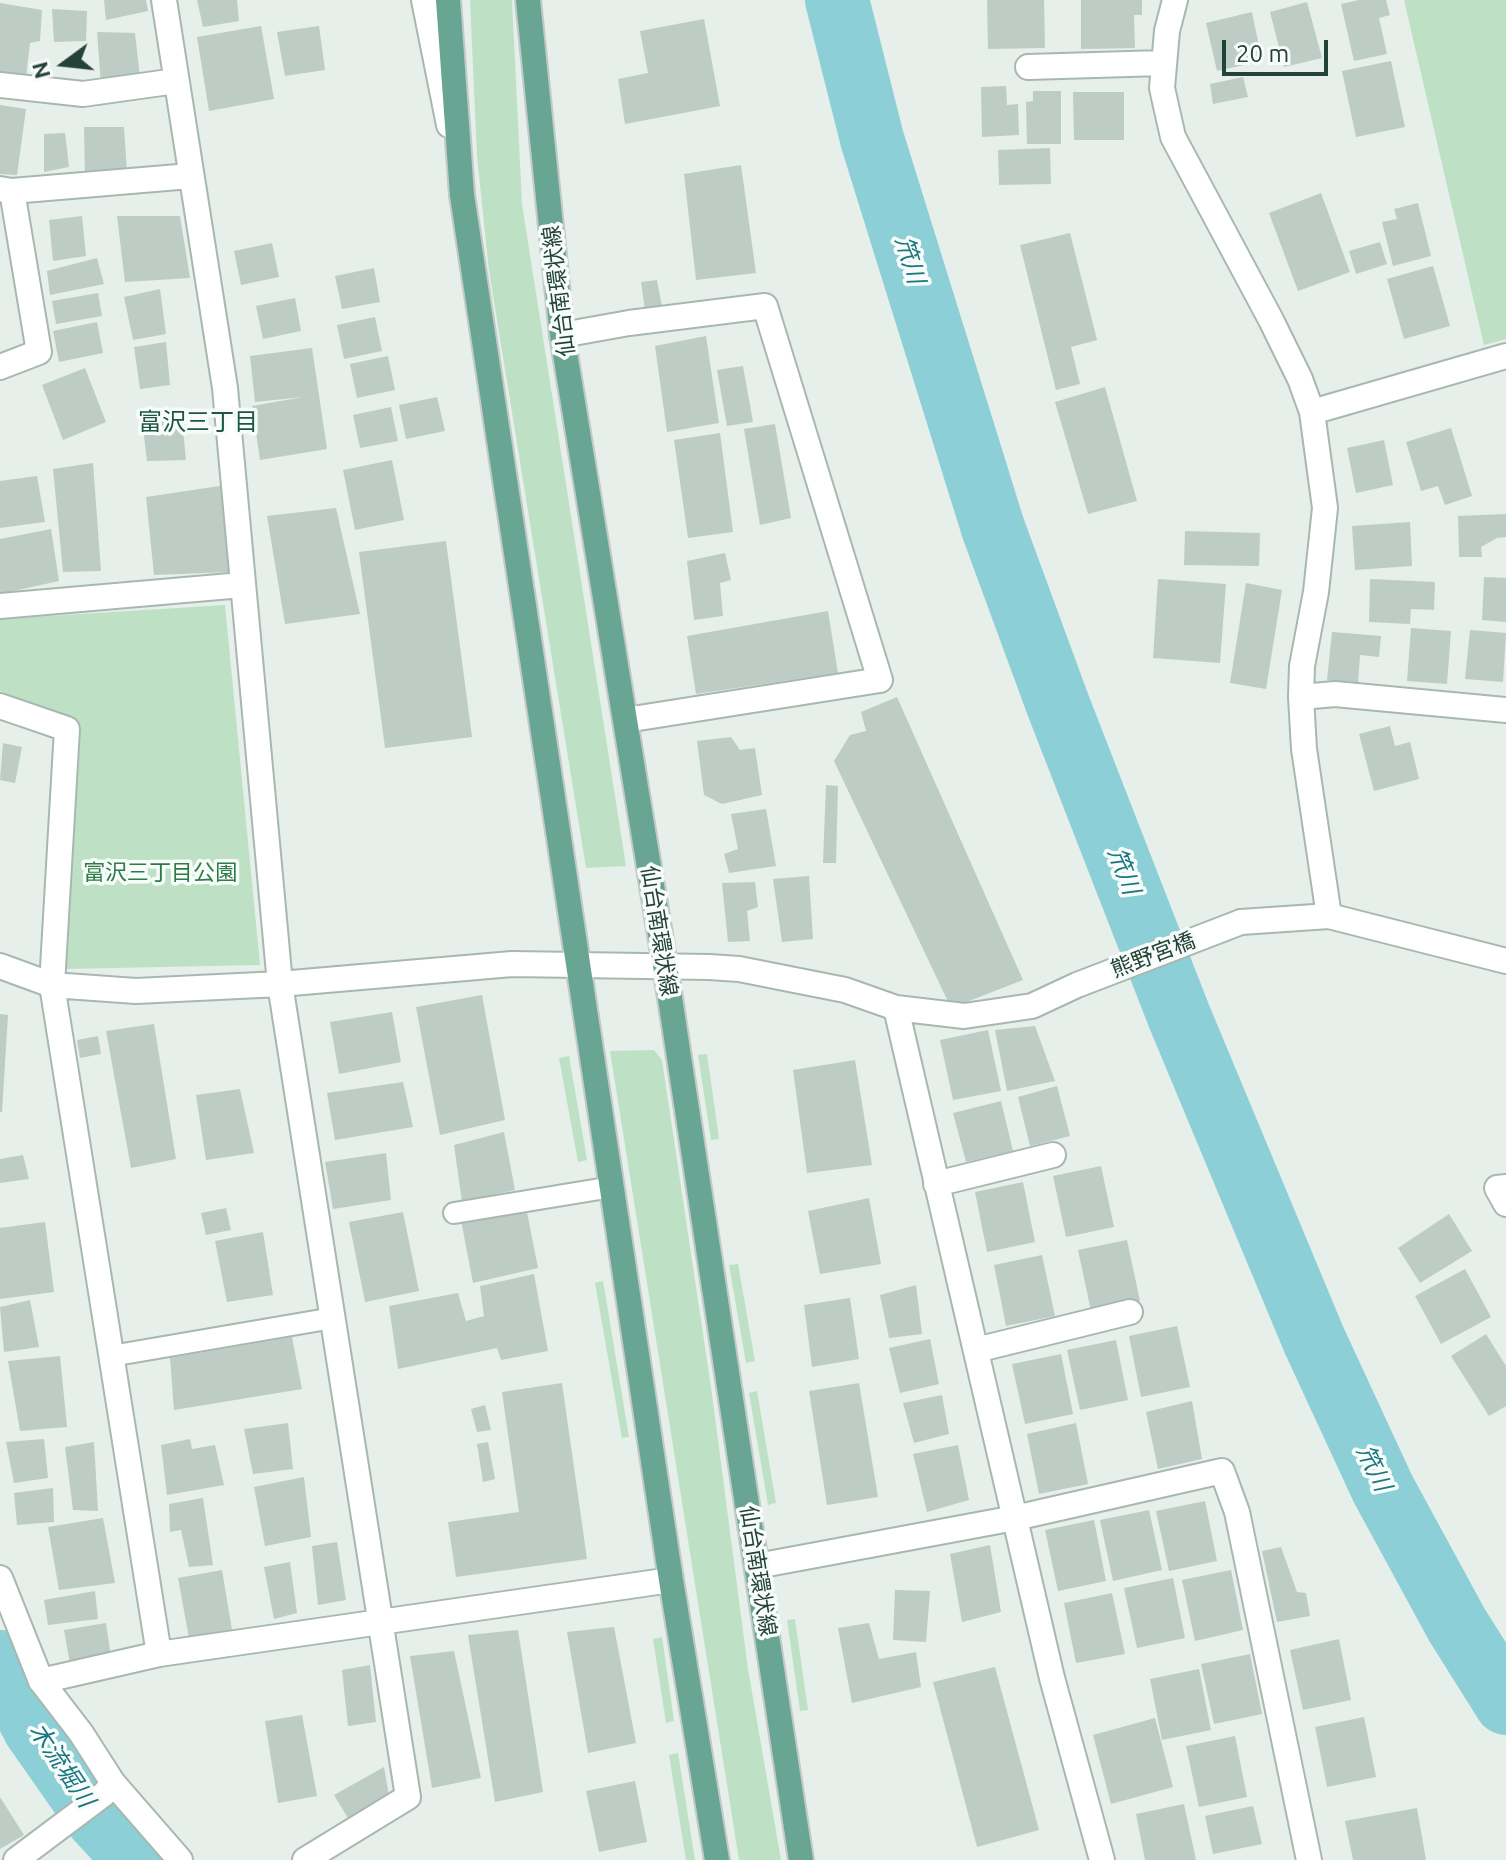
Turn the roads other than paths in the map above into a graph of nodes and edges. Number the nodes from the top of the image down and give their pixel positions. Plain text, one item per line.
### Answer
1 (164, 0) edge
2 (424, 0) edge
3 (448, 0) edge
4 (528, 0) edge
5 (1175, 0) edge
6 (1162, 63) junction
7 (1028, 67) dead end
8 (176, 81) junction
9 (0, 85) edge
10 (190, 176) junction
11 (6, 190) edge
12 (462, 195) junction
13 (562, 335) junction
14 (1506, 356) edge
15 (0, 367) edge
16 (1312, 412) junction
17 (242, 585) junction
18 (0, 606) edge
19 (1301, 697) junction
20 (0, 706) edge
21 (1506, 710) edge
22 (626, 720) junction
23 (1329, 916) junction
24 (1506, 961) edge
25 (665, 965) junction
26 (0, 966) edge
27 (580, 967) junction
28 (280, 984) junction
29 (52, 985) junction
30 (896, 1008) junction
31 (1053, 1155) dead end
32 (936, 1184) junction
33 (612, 1187) junction
34 (1506, 1187) edge
35 (1506, 1204) edge
36 (454, 1213) dead end
37 (1130, 1312) dead end
38 (333, 1318) junction
39 (976, 1350) junction
40 (111, 1356) junction
41 (1015, 1518) junction
42 (757, 1566) junction
43 (0, 1578) edge
44 (671, 1580) junction
45 (379, 1622) junction
46 (159, 1654) junction
47 (41, 1681) junction
48 (109, 1789) junction
49 (16, 1860) edge
50 (180, 1860) edge
51 (305, 1860) edge
52 (717, 1860) edge
53 (801, 1860) edge
54 (1102, 1860) edge
55 (1309, 1860) edge

1 - 8 street
2 - 12 street
3 - 12 main road
4 - 13 main road, 仙台南環状線
5 - 6 street
6 - 7 street
6 - 16 street
8 - 9 street
8 - 10 street
10 - 11 street
10 - 17 street
11 - 15 street
12 - 27 main road
13 - 22 main road, 仙台南環状線
13 - 22 street
14 - 16 street
16 - 19 street
17 - 18 street
17 - 28 street
19 - 21 street
19 - 23 street
20 - 29 street
22 - 25 main road, 仙台南環状線
23 - 24 street, 熊野宮橋
23 - 30 street, 熊野宮橋
25 - 27 street, 熊野宮橋
25 - 30 street, 熊野宮橋
25 - 42 main road, 仙台南環状線
26 - 29 street, 熊野宮橋
27 - 28 street, 熊野宮橋
27 - 33 main road
28 - 29 street, 熊野宮橋
28 - 38 street
29 - 40 street
30 - 32 street
31 - 32 street
32 - 39 street
33 - 36 lane
33 - 44 main road
34 - 35 street
37 - 39 street
38 - 40 lane
38 - 45 street
39 - 41 street
40 - 46 street
41 - 42 street
41 - 54 street
41 - 55 street
42 - 53 main road, 仙台南環状線
43 - 47 street
44 - 45 street
44 - 52 main road
45 - 46 street
45 - 51 street
46 - 47 street
47 - 48 street
48 - 49 street
48 - 50 street

